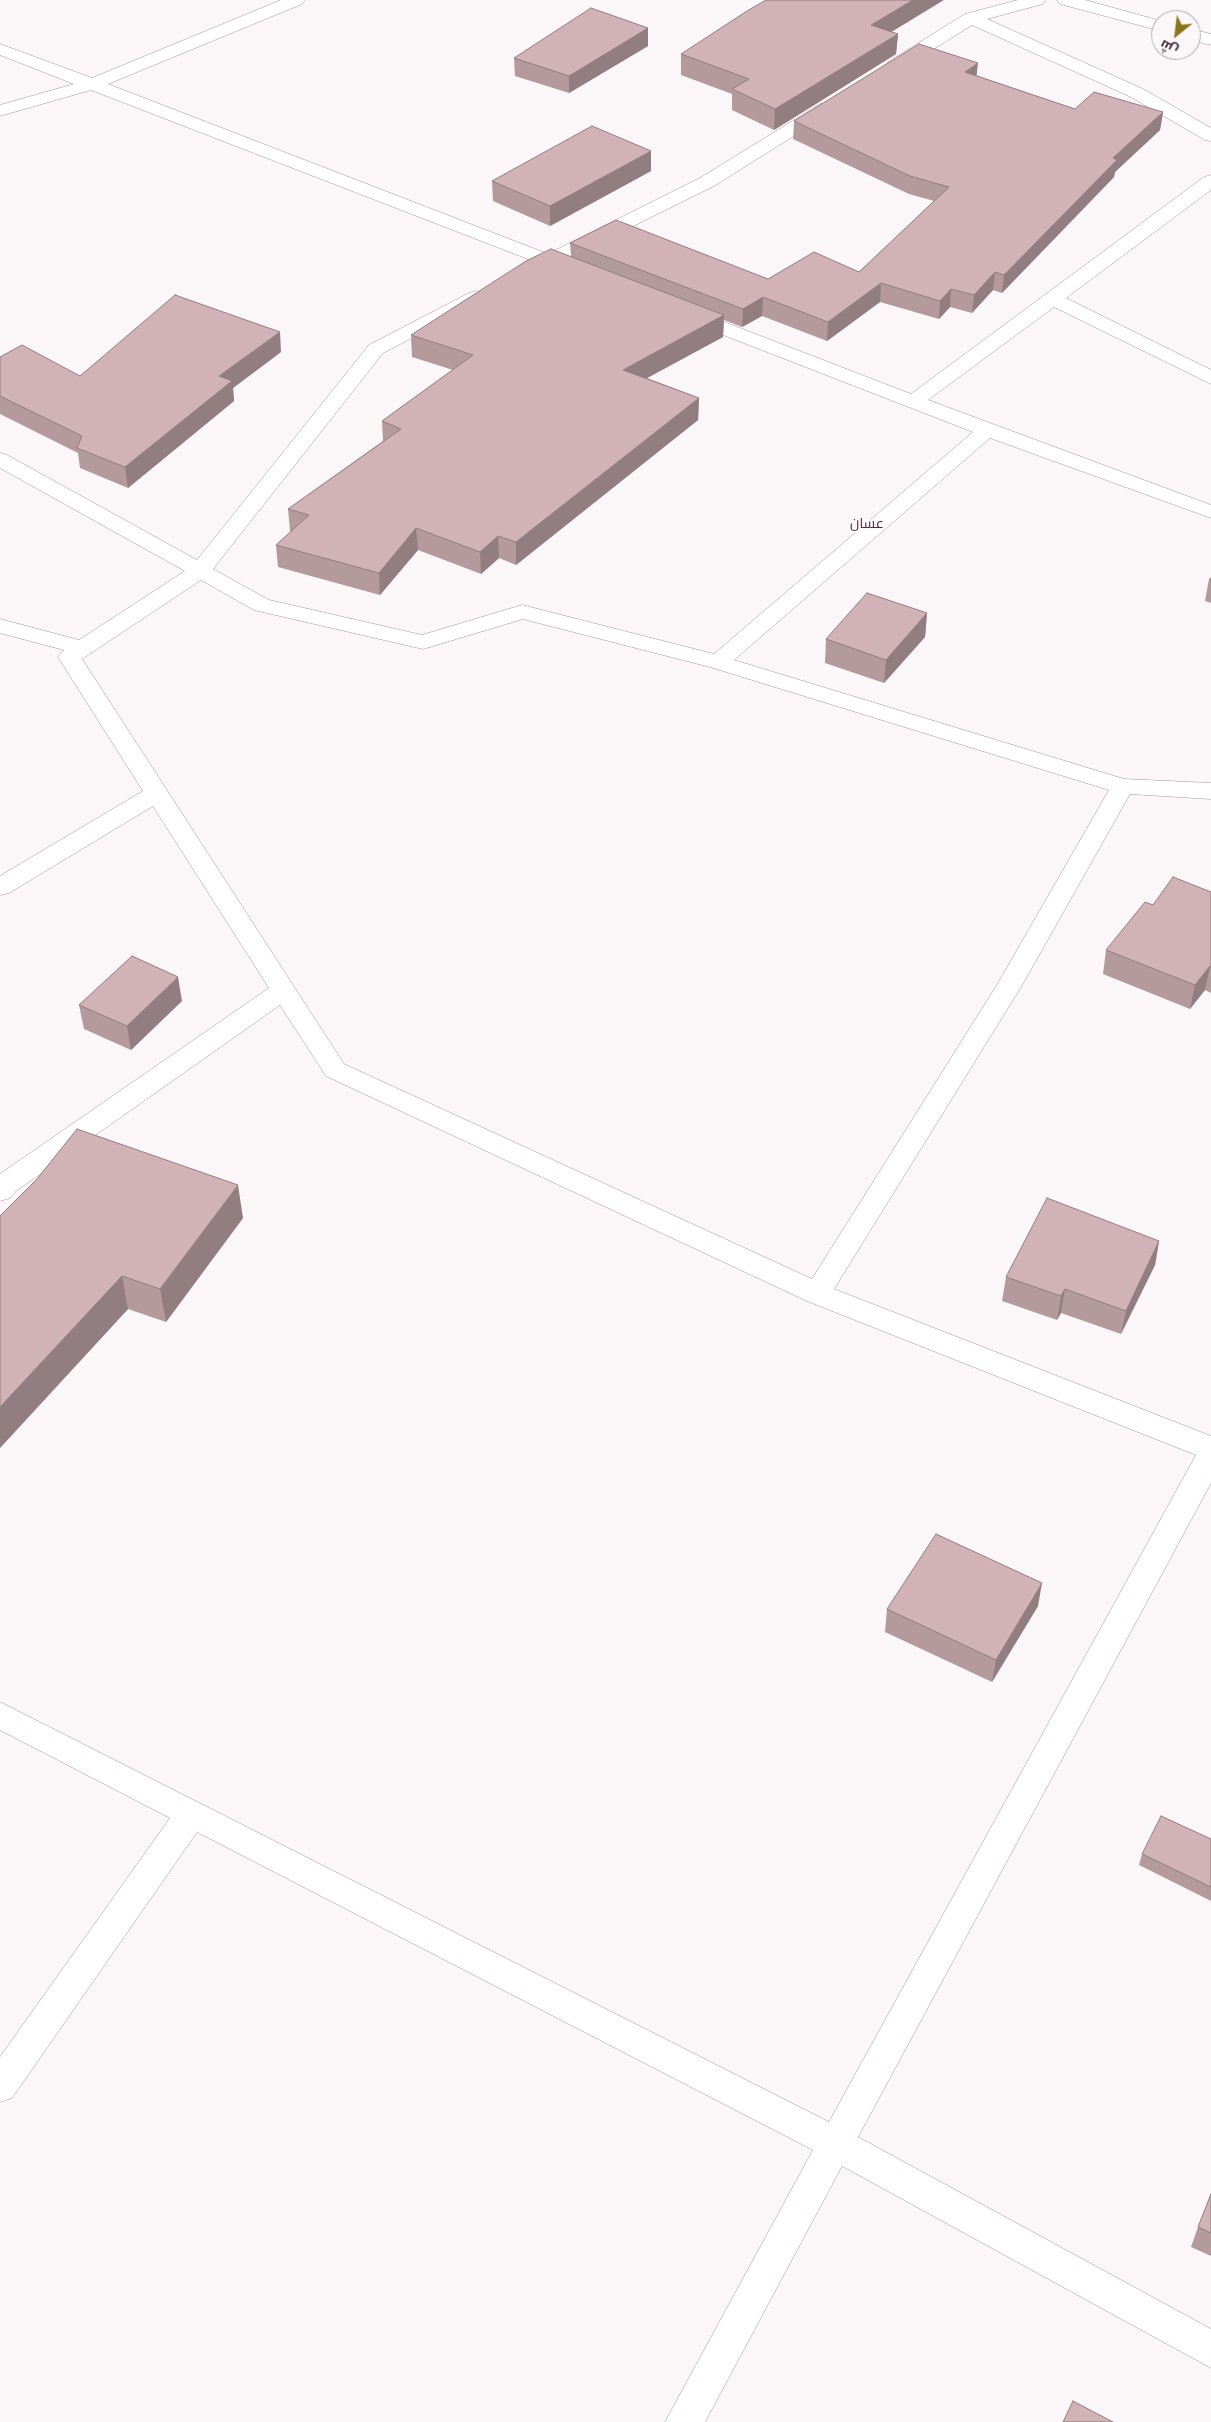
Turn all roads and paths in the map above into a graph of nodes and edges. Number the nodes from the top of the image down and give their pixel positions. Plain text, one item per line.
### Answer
1 (296, 0) edge
2 (1037, 0) edge
3 (1066, 0) edge
4 (971, 18) junction
5 (1151, 23) edge
6 (0, 49) edge
7 (872, 80) edge
8 (93, 84) junction
9 (847, 95) edge
10 (0, 111) edge
11 (1211, 136) edge
12 (1211, 181) edge
13 (548, 260) junction
14 (576, 271) edge
15 (1052, 298) junction
16 (676, 310) edge
17 (1211, 378) edge
18 (913, 402) junction
19 (987, 430) junction
20 (0, 459) edge
21 (1211, 512) edge
22 (200, 570) junction
23 (0, 626) edge
24 (83, 648) junction
25 (718, 662) junction
26 (1123, 786) junction
27 (1211, 792) edge
28 (157, 793) junction
29 (0, 887) edge
30 (284, 990) junction
31 (0, 1190) edge
32 (817, 1294) junction
33 (1211, 1448) edge
34 (1211, 1455) edge
35 (0, 1715) edge
36 (192, 1814) junction
37 (0, 2086) edge
38 (836, 2144) junction
39 (1211, 2349) edge
40 (684, 2422) edge

1 - 8 street
2 - 4 street
3 - 5 street
4 - 7 street
4 - 11 street
6 - 8 street
8 - 10 street
8 - 13 street
9 - 13 street
12 - 15 street
13 - 14 street
13 - 22 street
15 - 17 street
15 - 18 street
16 - 18 street
18 - 19 street
19 - 21 street
19 - 25 street
20 - 22 street
22 - 24 street
22 - 25 street
23 - 24 street
24 - 28 street
25 - 26 street
26 - 27 street
26 - 32 street
28 - 29 street
28 - 30 street
30 - 31 street
30 - 32 street
32 - 33 street
34 - 38 street
35 - 36 street
36 - 37 street
36 - 38 street
38 - 39 street
38 - 40 street

